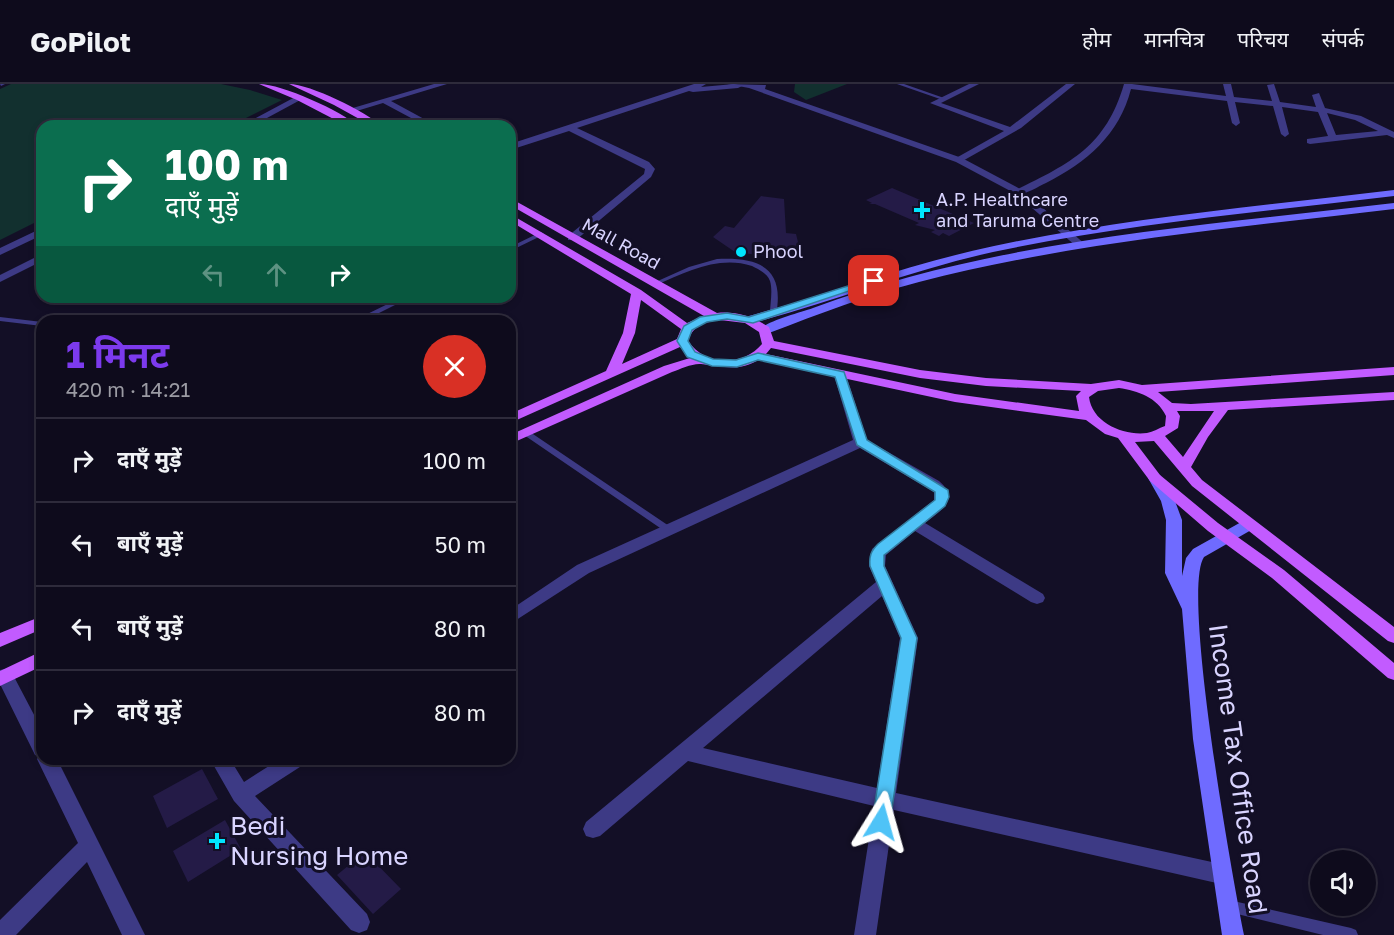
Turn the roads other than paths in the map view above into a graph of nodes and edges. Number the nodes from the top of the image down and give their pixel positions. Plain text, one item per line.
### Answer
1 (263, 84) edge
2 (292, 84) edge
3 (443, 84) edge
4 (702, 84) edge
5 (899, 84) edge
6 (975, 84) edge
7 (1071, 84) edge
8 (1227, 84) edge
9 (1271, 84) edge
10 (735, 85) edge
11 (772, 85) edge
12 (1128, 85) edge
13 (752, 87) junction
14 (687, 91) junction
15 (778, 95) junction
16 (1316, 95) dead end
17 (300, 98) junction
18 (942, 98) junction
19 (1230, 99) junction
20 (384, 101) junction
21 (1276, 104) junction
22 (1320, 109) junction
23 (350, 110) junction
24 (257, 120) edge
25 (342, 120) edge
26 (368, 120) edge
27 (421, 120) edge
28 (1236, 123) dead end
29 (568, 127) junction
30 (1010, 130) junction
31 (1392, 133) edge
32 (1285, 134) dead end
33 (1333, 138) junction
34 (1310, 141) dead end
35 (516, 145) edge
36 (959, 160) junction
37 (1019, 192) junction
38 (1394, 193) edge
39 (516, 205) edge
40 (1394, 206) edge
41 (516, 220) edge
42 (36, 234) edge
43 (541, 234) junction
44 (1071, 234) junction
45 (572, 238) junction
46 (1081, 245) junction
47 (516, 246) edge
48 (0, 252) edge
49 (36, 260) edge
50 (0, 279) edge
51 (654, 284) junction
52 (637, 292) junction
53 (395, 303) edge
54 (774, 314) junction
55 (370, 315) edge
56 (715, 317) junction
57 (0, 319) edge
58 (749, 320) junction
59 (36, 323) edge
60 (687, 328) junction
61 (765, 330) junction
62 (682, 341) junction
63 (768, 344) junction
64 (758, 356) junction
65 (700, 359) junction
66 (1394, 371) edge
67 (611, 374) junction
68 (840, 375) junction
69 (1092, 388) junction
70 (1140, 388) junction
71 (1394, 396) edge
72 (1225, 405) junction
73 (1168, 406) junction
74 (516, 416) edge
75 (1086, 416) junction
76 (527, 433) junction
77 (1123, 435) junction
78 (1158, 437) junction
79 (516, 438) edge
80 (861, 442) junction
81 (1183, 469) junction
82 (1155, 478) junction
83 (914, 524) junction
84 (1248, 525) junction
85 (669, 530) junction
86 (1227, 536) junction
87 (885, 584) junction
88 (1037, 597) dead end
89 (1190, 610) junction
90 (516, 614) edge
91 (36, 624) edge
92 (1394, 636) edge
93 (0, 639) edge
94 (36, 661) edge
95 (1394, 673) edge
96 (3, 677) edge
97 (36, 738) edge
98 (686, 752) junction
99 (50, 765) edge
100 (224, 765) edge
101 (287, 765) edge
102 (241, 795) junction
103 (884, 800) junction
104 (593, 829) dead end
105 (90, 845) junction
106 (1221, 874) junction
107 (1226, 906) junction
108 (359, 922) dead end
109 (1, 935) edge
110 (134, 935) edge
111 (865, 935) edge
112 (1233, 935) edge
113 (1351, 935) edge

1 - 17 main road
2 - 23 main road
3 - 20 street
4 - 14 street
5 - 18 lane
6 - 18 street
7 - 30 street
8 - 19 street
9 - 21 street
10 - 13 street
10 - 14 street
11 - 13 street
11 - 15 street
12 - 19 street
12 - 37 street
13 - 15 street
14 - 29 street
15 - 36 street
16 - 22 street
17 - 24 street
17 - 25 main road
18 - 30 street
19 - 21 street
19 - 28 street
20 - 23 street
20 - 27 street
21 - 22 street
21 - 32 street
22 - 31 street
22 - 33 street
23 - 26 main road
29 - 35 street
29 - 45 street
30 - 36 street
31 - 33 street
33 - 34 street
36 - 37 street
37 - 44 street
38 - 44 main road
39 - 45 main road, Mall Road
40 - 46 main road
41 - 43 main road, Mall Road
42 - 48 street
43 - 47 lane
43 - 52 main road, Mall Road
44 - 46 street
44 - 54 main road
45 - 51 main road, Mall Road
46 - 61 main road
49 - 50 street
51 - 54 lane
51 - 56 main road, Mall Road
52 - 60 main road, Mall Road
52 - 67 main road
53 - 55 lane
54 - 58 main road
56 - 58 main road
56 - 60 main road
57 - 59 lane
58 - 61 main road
60 - 62 main road
61 - 63 main road
62 - 65 main road
62 - 67 main road
63 - 64 main road
63 - 69 main road
64 - 65 main road
64 - 68 main road
65 - 76 main road
66 - 70 main road
67 - 74 main road
68 - 75 main road
68 - 80 street
69 - 70 main road
69 - 75 main road
70 - 73 main road
71 - 72 main road
72 - 73 main road
72 - 81 main road
73 - 78 main road
75 - 77 main road
76 - 79 main road
76 - 85 lane
77 - 78 main road
77 - 82 main road
78 - 81 main road
80 - 83 street
80 - 85 street
81 - 84 main road
82 - 86 main road
82 - 89 main road
83 - 87 street
83 - 88 street
84 - 86 main road
84 - 92 main road
85 - 90 street
86 - 89 main road, Income Tax Office Road
86 - 95 main road
87 - 98 street
87 - 103 street
89 - 106 main road, Income Tax Office Road
91 - 93 main road
94 - 96 main road
96 - 97 street
98 - 103 street
98 - 104 street
99 - 105 street
100 - 102 street
101 - 102 street
102 - 108 street
103 - 106 street
103 - 111 street
105 - 109 street
105 - 110 street
106 - 107 main road, Income Tax Office Road
107 - 112 main road, Income Tax Office Road
107 - 113 lane

